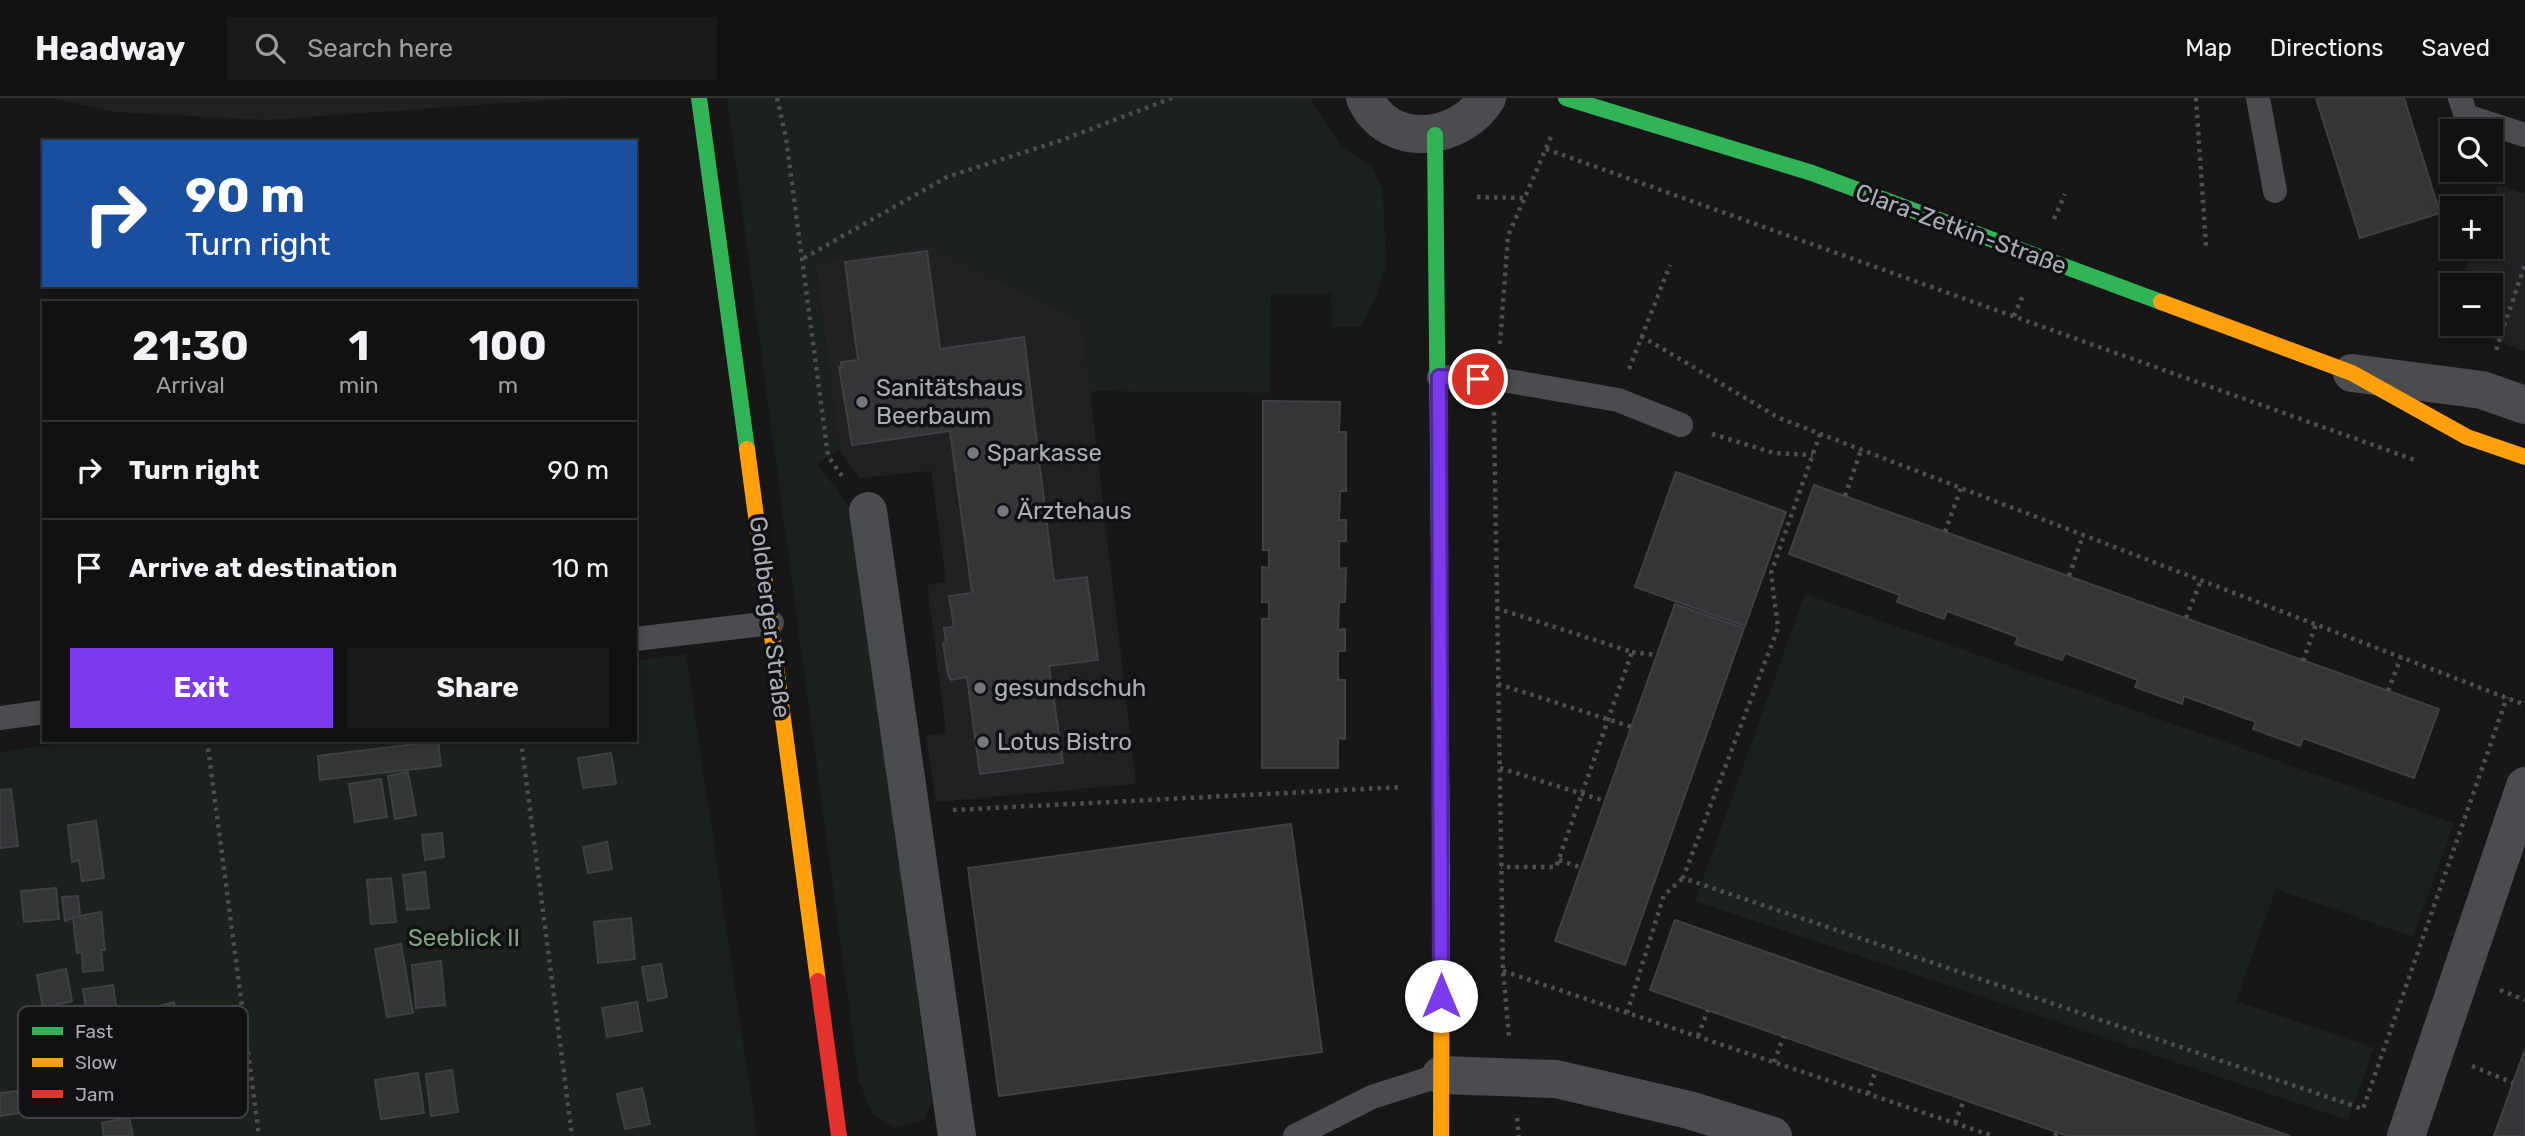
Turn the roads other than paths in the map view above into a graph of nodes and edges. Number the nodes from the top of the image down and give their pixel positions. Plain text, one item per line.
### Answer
1 (699, 98) edge
2 (1365, 98) edge
3 (1487, 98) edge
4 (1567, 98) edge
5 (2258, 98) edge
6 (2460, 98) edge
7 (1436, 135) junction
8 (2525, 135) edge
9 (2275, 191) dead end
10 (2351, 373) junction
11 (1439, 377) junction
12 (2525, 405) edge
13 (1681, 425) road end
14 (2525, 457) edge
15 (867, 511) road end
16 (772, 623) junction
17 (637, 639) edge
18 (42, 712) edge
19 (0, 718) edge
20 (2525, 786) edge
21 (1441, 1075) junction
22 (839, 1136) edge
23 (957, 1136) edge
24 (1295, 1136) edge
25 (1441, 1136) edge
26 (1773, 1136) edge
27 (2406, 1136) edge

1 - 16 street, Goldberger Straße
2 - 7 street
3 - 7 street
4 - 10 street, Clara-Zetkin-Straße
5 - 9 lane
6 - 8 lane
7 - 11 street
10 - 12 street, Clara-Zetkin-Straße
10 - 14 street, Clara-Zetkin-Straße
11 - 13 lane
11 - 21 street
15 - 23 street
16 - 17 lane
16 - 22 street, Goldberger Straße
18 - 19 lane
20 - 27 street
21 - 24 lane
21 - 25 street
21 - 26 street

